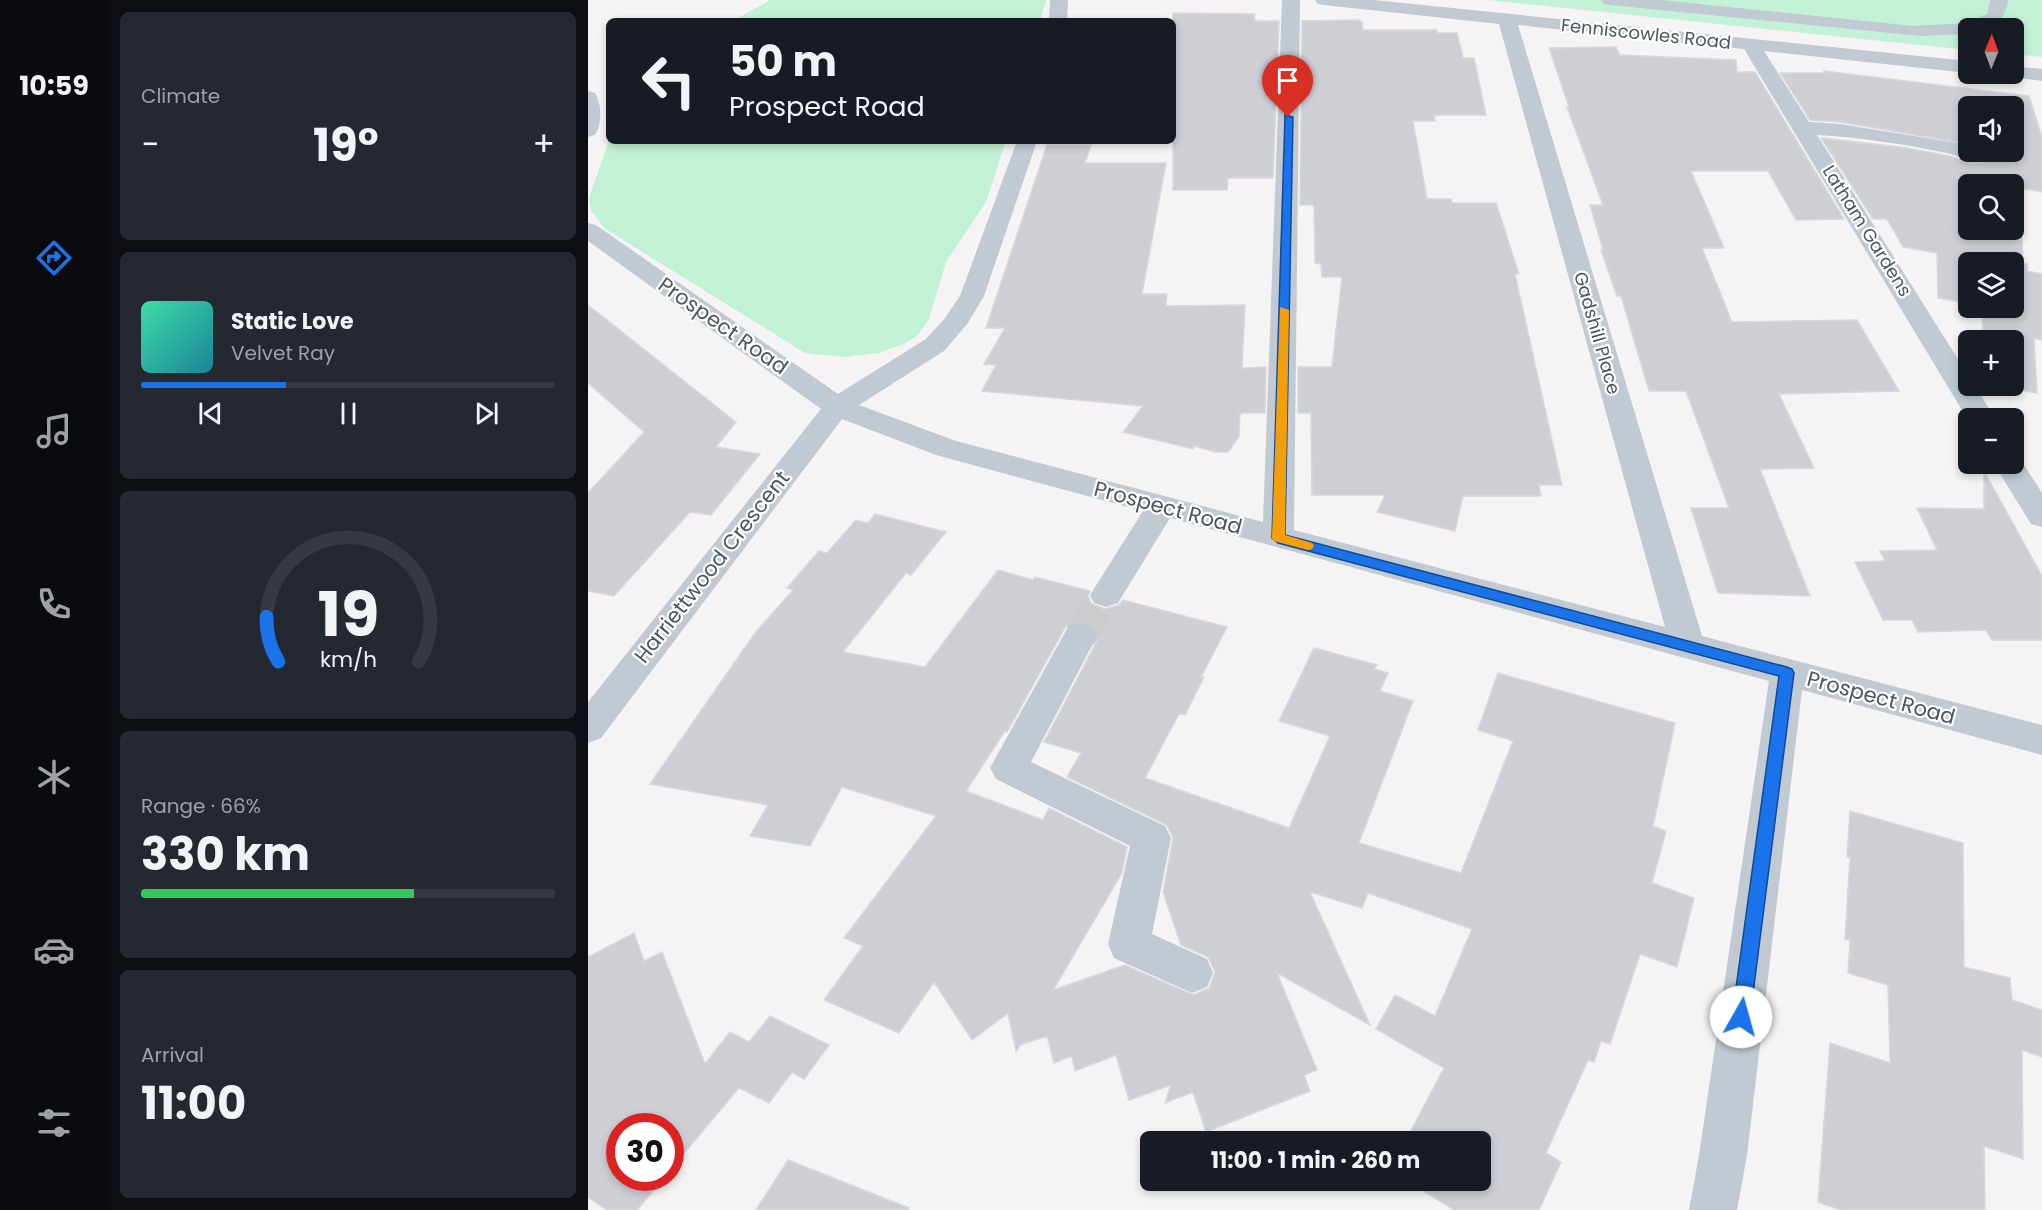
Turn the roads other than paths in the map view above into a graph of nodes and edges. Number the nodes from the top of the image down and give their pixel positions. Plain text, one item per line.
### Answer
1 (1059, 0) edge
2 (1291, 0) edge
3 (1324, 0) edge
4 (1610, 0) edge
5 (1999, 0) edge
6 (1058, 18) edge
7 (1507, 19) junction
8 (1750, 44) junction
9 (1958, 66) edge
10 (2024, 73) edge
11 (2042, 75) edge
12 (588, 97) edge
13 (1802, 128) junction
14 (588, 131) edge
15 (1026, 144) edge
16 (1958, 149) edge
17 (588, 230) edge
18 (837, 407) junction
19 (1975, 408) edge
20 (2015, 474) edge
21 (1162, 506) junction
22 (2042, 517) edge
23 (1278, 538) junction
24 (1106, 595) tunnel mouth
25 (1080, 636) tunnel mouth
26 (1688, 647) junction
27 (1787, 673) junction
28 (588, 728) edge
29 (2042, 740) edge
30 (1192, 973) dead end
31 (1713, 1210) edge

1 - 6 street
2 - 23 street
3 - 7 street, Fenniscowles Road
4 - 5 street
7 - 8 street, Fenniscowles Road
7 - 26 street, Gadshill Place
8 - 9 street, Fenniscowles Road
8 - 13 street, Latham Gardens
10 - 11 street
12 - 14 street
13 - 16 street
13 - 19 street, Latham Gardens
15 - 18 street, Harriettwood Crescent
17 - 18 street, Prospect Road
18 - 21 street, Prospect Road
18 - 28 street, Harriettwood Crescent
20 - 22 street
21 - 23 street, Prospect Road
21 - 24 street
23 - 26 street, Prospect Road
25 - 30 street
26 - 27 street, Prospect Road
27 - 29 street, Prospect Road
27 - 31 street

